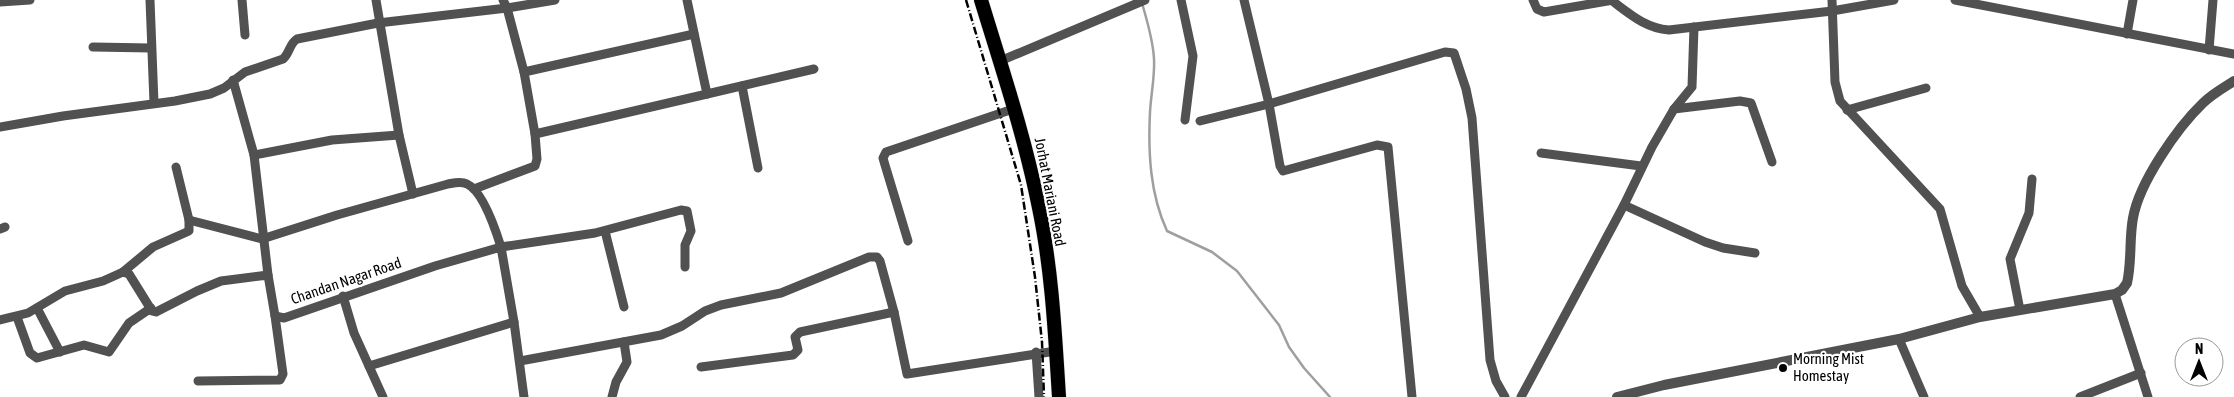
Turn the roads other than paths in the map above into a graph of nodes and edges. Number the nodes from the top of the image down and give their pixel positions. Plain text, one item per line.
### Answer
1 (30, 0) edge
2 (150, 0) edge
3 (242, 0) edge
4 (376, 0) edge
5 (555, 0) edge
6 (686, 0) edge
7 (981, 0) edge
8 (1145, 0) edge
9 (1181, 0) edge
10 (1244, 0) edge
11 (1533, 0) edge
12 (1612, 0) edge
13 (1832, 0) edge
14 (1894, 0) edge
15 (1955, 0) edge
16 (2133, 0) edge
17 (2213, 0) edge
18 (0, 2) edge
19 (505, 4) edge
20 (1832, 11) junction
21 (378, 23) junction
22 (1694, 27) junction
23 (694, 34) junction
24 (2127, 34) junction
25 (245, 35) dead end
26 (93, 46) dead end
27 (151, 48) junction
28 (2209, 50) junction
29 (2234, 54) edge
30 (1000, 61) junction
31 (814, 69) dead end
32 (524, 72) junction
33 (233, 80) junction
34 (2234, 81) edge
35 (742, 86) junction
36 (1926, 88) dead end
37 (707, 94) junction
38 (154, 103) junction
39 (1269, 104) junction
40 (1013, 109) junction
41 (1674, 109) junction
42 (1847, 110) junction
43 (1185, 120) dead end
44 (1200, 120) dead end
45 (0, 127) edge
46 (535, 134) junction
47 (399, 135) junction
48 (1541, 153) dead end
49 (254, 155) junction
50 (1772, 162) dead end
51 (1641, 166) junction
52 (176, 167) dead end
53 (758, 168) dead end
54 (2032, 179) dead end
55 (474, 189) junction
56 (413, 194) junction
57 (1624, 205) junction
58 (189, 220) junction
59 (604, 231) junction
60 (262, 239) junction
61 (908, 241) dead end
62 (502, 247) junction
63 (1756, 253) dead end
64 (685, 267) dead end
65 (123, 272) junction
66 (268, 275) junction
67 (2116, 294) junction
68 (343, 296) junction
69 (624, 307) dead end
70 (37, 308) junction
71 (151, 308) junction
72 (2020, 310) junction
73 (894, 312) junction
74 (274, 316) junction
75 (1980, 316) junction
76 (17, 317) junction
77 (0, 320) edge
78 (514, 322) junction
79 (1899, 339) junction
80 (624, 342) junction
81 (1056, 351) junction
82 (60, 352) junction
83 (1036, 352) junction
84 (520, 361) junction
85 (369, 366) junction
86 (701, 366) dead end
87 (2140, 373) junction
88 (198, 381) dead end
89 (383, 397) edge
90 (524, 397) edge
91 (612, 397) edge
92 (1039, 397) edge
93 (1059, 397) edge
94 (1412, 397) edge
95 (1505, 397) edge
96 (1521, 397) edge
97 (1617, 397) edge
98 (1924, 397) edge
99 (2080, 397) edge
100 (2148, 397) edge

1 - 18 street
2 - 27 street
3 - 25 street
4 - 21 street
5 - 19 street
6 - 23 street
7 - 30 highway, Jorhat Mariani Road
8 - 30 street
9 - 43 street
10 - 39 street
11 - 12 street
12 - 22 street
13 - 20 street
14 - 20 street
15 - 24 street
16 - 24 street
17 - 28 street
19 - 21 street
19 - 32 street
20 - 22 street
20 - 42 street
21 - 33 street
21 - 47 street
22 - 41 street
23 - 32 street
23 - 37 street
24 - 28 street
26 - 27 street
27 - 38 street
28 - 29 street
30 - 40 highway, Jorhat Mariani Road
31 - 35 street
32 - 46 street
33 - 38 street
33 - 49 street, Chandan Nagar Road
34 - 67 street
35 - 37 street
35 - 53 street
36 - 42 street
37 - 46 street
38 - 45 street
39 - 44 street
39 - 94 street
39 - 95 street
40 - 61 street
40 - 81 highway, Jorhat Mariani Road
41 - 50 street
41 - 51 street
42 - 75 street
46 - 55 street
47 - 49 street
47 - 56 street
48 - 51 street
49 - 60 street, Chandan Nagar Road
51 - 57 street
52 - 58 street
54 - 72 street
55 - 56 street
55 - 62 street
56 - 60 street
57 - 63 street
57 - 96 street
58 - 60 street
58 - 65 street
59 - 62 street, Chandan Nagar Road
59 - 64 street, Chandan Nagar Road
59 - 69 street
60 - 66 street, Chandan Nagar Road
62 - 68 street, Chandan Nagar Road
62 - 78 street
65 - 70 street
65 - 71 street
66 - 71 street
66 - 74 street, Chandan Nagar Road
67 - 72 street
67 - 87 street
68 - 74 street, Chandan Nagar Road
68 - 85 street
70 - 76 street
70 - 82 street
71 - 82 street
72 - 75 street
73 - 80 street
73 - 83 street
73 - 86 street
74 - 88 street
75 - 79 street
76 - 77 street
76 - 82 street
78 - 84 street
78 - 85 street
79 - 97 street
79 - 98 street
80 - 84 street
80 - 91 street
81 - 83 street
81 - 93 highway, Jorhat Mariani Road
83 - 92 street
84 - 90 street
85 - 89 street
87 - 99 street
87 - 100 street

